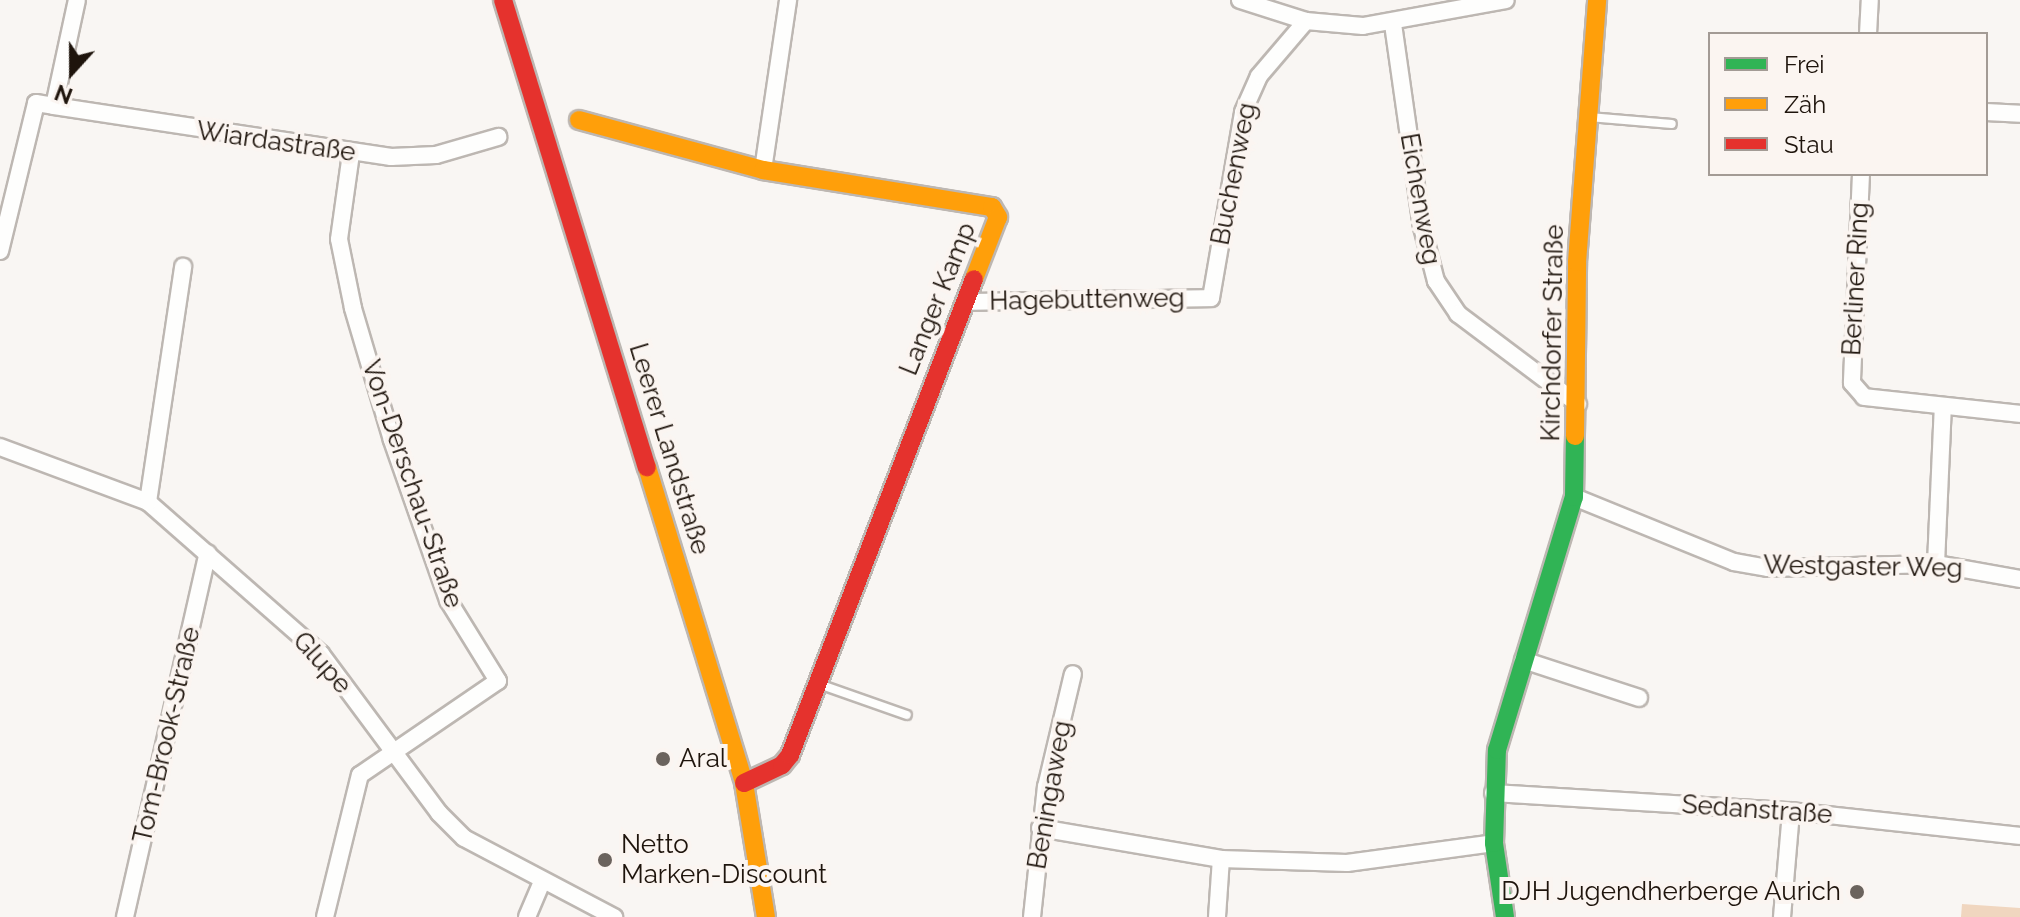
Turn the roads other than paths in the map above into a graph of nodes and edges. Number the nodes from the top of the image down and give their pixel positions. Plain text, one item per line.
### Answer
1 (77, 0) edge
2 (503, 0) edge
3 (788, 0) edge
4 (1240, 0) edge
5 (1506, 0) edge
6 (1597, 0) edge
7 (1870, 0) edge
8 (1452, 6) edge
9 (1306, 21) junction
10 (1393, 24) junction
11 (1868, 32) edge
12 (54, 106) junction
13 (1988, 112) edge
14 (2020, 114) edge
15 (1588, 117) junction
16 (579, 120) dead end
17 (1672, 124) dead end
18 (498, 137) dead end
19 (351, 154) junction
20 (763, 170) junction
21 (1861, 176) edge
22 (0, 251) edge
23 (183, 267) dead end
24 (1211, 298) joint
25 (964, 302) junction
26 (1578, 404) junction
27 (1943, 406) junction
28 (2020, 414) edge
29 (0, 447) edge
30 (1574, 497) junction
31 (148, 502) junction
32 (208, 553) junction
33 (1936, 564) junction
34 (2020, 579) edge
35 (1523, 660) junction
36 (1073, 674) dead end
37 (818, 683) junction
38 (1639, 698) dead end
39 (907, 715) dead end
40 (395, 754) junction
41 (744, 783) junction
42 (1493, 793) junction
43 (1791, 811) junction
44 (1040, 828) junction
45 (2020, 836) edge
46 (1494, 843) junction
47 (1221, 859) junction
48 (542, 882) junction
49 (125, 917) edge
50 (325, 917) edge
51 (527, 917) edge
52 (614, 917) edge
53 (766, 917) edge
54 (1032, 917) edge
55 (1217, 917) edge
56 (1505, 917) edge
57 (1782, 917) edge

1 - 12 street
2 - 41 street, Leerer Landstraße
3 - 20 street
4 - 9 street
5 - 8 street
6 - 15 street, Kirchdorfer Straße
7 - 11 street
8 - 10 street
9 - 10 street
9 - 24 street, Buchenweg
10 - 26 street, Eichenweg
12 - 19 street, Wiardastraße
12 - 22 street
13 - 14 street
15 - 17 lane
15 - 26 street, Kirchdorfer Straße
16 - 20 street, Langer Kamp
18 - 19 street, Wiardastraße
19 - 40 street, Von-Derschau-Straße
20 - 25 street, Langer Kamp
21 - 27 street, Berliner Ring
23 - 31 street
24 - 25 street, Hagebuttenweg
25 - 37 street, Langer Kamp
26 - 30 street, Kirchdorfer Straße
27 - 28 street, Berliner Ring
27 - 33 street
29 - 31 street, Glupe
30 - 33 street, Westgaster Weg
30 - 35 street, Kirchdorfer Straße
31 - 32 street, Glupe
32 - 40 street, Glupe
32 - 49 street, Tom-Brook-Straße
33 - 34 street, Westgaster Weg
35 - 38 street
35 - 42 street, Kirchdorfer Straße
36 - 44 street, Beningaweg
37 - 39 lane
37 - 41 street, Langer Kamp
40 - 48 street, Glupe
40 - 50 street
41 - 53 street, Leerer Landstraße
42 - 43 street, Sedanstraße
42 - 46 street, Kirchdorfer Straße
43 - 45 street, Sedanstraße
43 - 57 street
44 - 47 street
44 - 54 street, Beningaweg
46 - 47 street
46 - 56 street, Kirchdorfer Straße
47 - 55 street
48 - 51 street
48 - 52 street, Glupe

